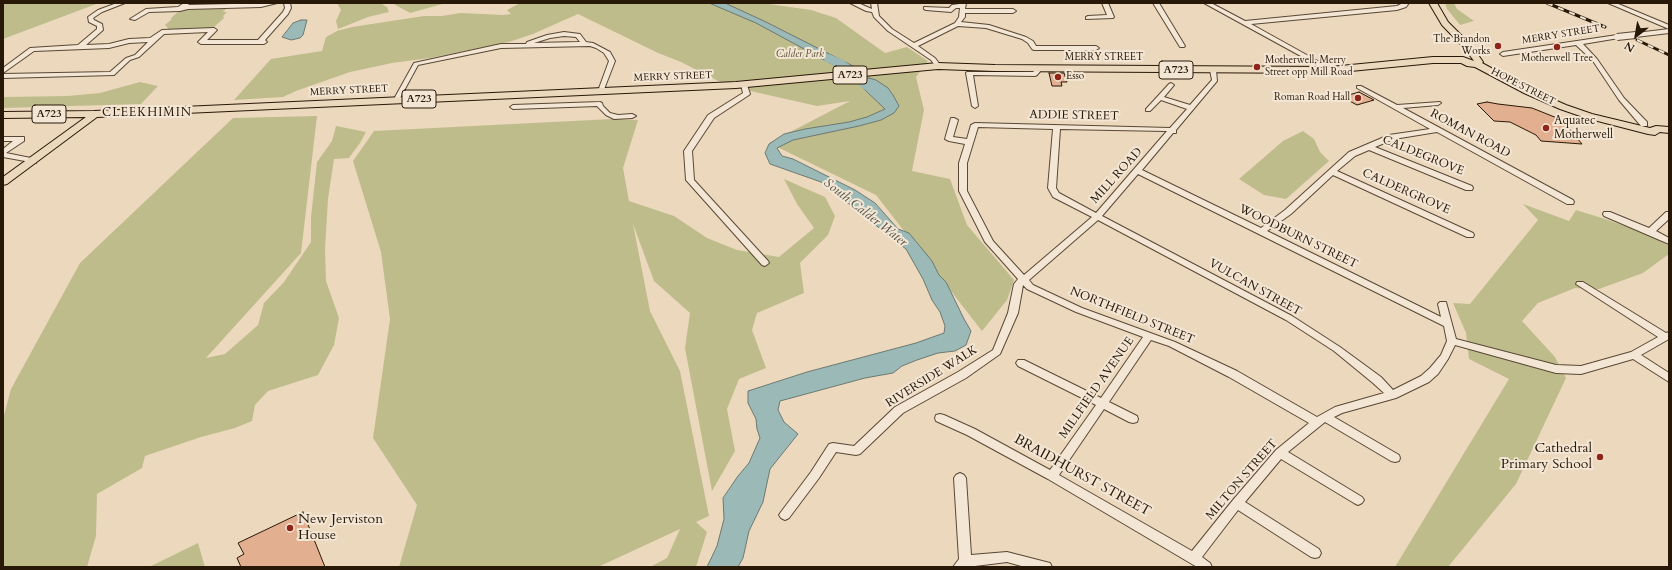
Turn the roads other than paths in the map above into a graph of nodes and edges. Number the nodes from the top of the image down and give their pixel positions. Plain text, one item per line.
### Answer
1 (122, 3) edge
2 (160, 3) edge
3 (187, 3) edge
4 (274, 3) edge
5 (287, 3) edge
6 (853, 3) edge
7 (874, 3) edge
8 (1105, 3) edge
9 (1156, 3) edge
10 (1207, 3) edge
11 (1406, 3) edge
12 (1432, 3) edge
13 (1611, 3) edge
14 (963, 7) edge
15 (926, 8) dead end
16 (180, 9) junction
17 (148, 10) junction
18 (875, 11) junction
19 (1013, 11) dead end
20 (1088, 18) dead end
21 (133, 19) dead end
22 (1245, 23) junction
23 (957, 24) junction
24 (1669, 27) edge
25 (1669, 31) edge
26 (152, 40) junction
27 (1578, 43) junction
28 (584, 44) junction
29 (520, 46) junction
30 (914, 46) junction
31 (1182, 46) dead end
32 (80, 47) junction
33 (1096, 48) dead end
34 (1469, 48) junction
35 (1503, 54) dead end
36 (1464, 59) junction
37 (1476, 62) junction
38 (938, 66) junction
39 (1039, 68) junction
40 (1213, 70) junction
41 (1330, 70) junction
42 (3, 71) edge
43 (3, 76) edge
44 (744, 85) junction
45 (1172, 86) dead end
46 (1359, 87) dead end
47 (601, 91) junction
48 (573, 92) junction
49 (1160, 98) junction
50 (397, 100) junction
51 (1438, 103) dead end
52 (571, 104) junction
53 (975, 106) dead end
54 (513, 107) dead end
55 (1394, 107) junction
56 (1192, 108) junction
57 (1148, 110) dead end
58 (94, 114) junction
59 (3, 115) edge
60 (632, 116) dead end
61 (954, 120) dead end
62 (975, 125) joint
63 (1642, 126) junction
64 (1056, 127) junction
65 (1437, 130) junction
66 (1669, 130) edge
67 (1172, 131) junction
68 (3, 139) edge
69 (970, 142) junction
70 (1369, 147) junction
71 (3, 154) edge
72 (33, 161) junction
73 (1138, 171) junction
74 (1332, 172) junction
75 (3, 182) edge
76 (1469, 188) dead end
77 (1570, 202) dead end
78 (1607, 214) dead end
79 (1669, 214) edge
80 (1097, 217) junction
81 (1261, 232) junction
82 (1650, 232) junction
83 (1470, 235) dead end
84 (1669, 242) edge
85 (765, 263) dead end
86 (1021, 282) junction
87 (1580, 284) dead end
88 (1443, 304) dead end
89 (1448, 324) junction
90 (1150, 336) junction
91 (1667, 336) edge
92 (1452, 341) junction
93 (1634, 355) junction
94 (1022, 363) dead end
95 (1669, 378) edge
96 (1392, 395) junction
97 (1102, 404) junction
98 (940, 418) dead end
99 (1133, 419) dead end
100 (1321, 420) junction
101 (1280, 453) junction
102 (1395, 458) dead end
103 (1052, 476) junction
104 (960, 478) dead end
105 (1358, 500) dead end
106 (1237, 503) junction
107 (785, 515) dead end
108 (1315, 553) dead end
109 (1194, 558) junction
110 (962, 564) edge
111 (1046, 567) edge
112 (1206, 567) edge

1 - 32 street
2 - 17 street
3 - 16 street
4 - 16 street
5 - 26 street
6 - 18 street
7 - 18 street
8 - 20 street
9 - 31 street
10 - 22 street
11 - 22 street
12 - 34 main road
13 - 24 street
14 - 15 street
14 - 19 street
14 - 23 street
16 - 17 street
17 - 21 street
18 - 30 street
22 - 41 street
23 - 30 street
23 - 33 street
25 - 27 street, MERRY STREET, bridge
26 - 32 street
26 - 43 street
27 - 35 street, MERRY STREET
27 - 63 street
28 - 29 street
28 - 29 street
28 - 47 street
29 - 50 street
30 - 38 street
32 - 42 street
34 - 36 main road
34 - 37 main road
36 - 37 main road, HOPE STREET
36 - 41 main road, MERRY STREET / A723
37 - 63 main road, HOPE STREET
38 - 39 main road, MERRY STREET / A723
38 - 44 main road, MERRY STREET / A723
39 - 40 main road, MERRY STREET / A723
39 - 53 street
40 - 41 main road, MERRY STREET / A723
40 - 56 street, MILL ROAD
44 - 47 main road, MERRY STREET / A723
44 - 85 street
45 - 49 street
46 - 55 street, ROMAN ROAD
47 - 48 main road, MERRY STREET / A723
48 - 50 main road, MERRY STREET / A723
48 - 52 street
49 - 56 street
49 - 57 street
50 - 58 main road, MERRY STREET / A723
51 - 55 street
52 - 54 street
52 - 60 street
55 - 65 street, ROMAN ROAD
56 - 67 street, MILL ROAD
58 - 59 main road, MERRY STREET / A723
58 - 72 main road
61 - 69 street
62 - 64 street, ADDIE STREET
62 - 69 street, NORTHFIELD STREET
63 - 66 main road, HOPE STREET
64 - 67 street, ADDIE STREET
64 - 80 street, VULCAN STREET
65 - 70 street
65 - 77 street, ROMAN ROAD
67 - 73 street, MILL ROAD
68 - 71 street
69 - 86 street, NORTHFIELD STREET
70 - 74 street
70 - 76 street, CALDEGROVE
71 - 72 street
72 - 75 main road
73 - 80 street, MILL ROAD
73 - 81 street, WOODBURN STREET
74 - 81 street
74 - 83 street, CALDERGROVE
78 - 82 street
79 - 82 street
80 - 86 street, MILL ROAD
80 - 96 street, VULCAN STREET
81 - 89 street, WOODBURN STREET
82 - 84 street
86 - 90 street, NORTHFIELD STREET
86 - 107 street, RIVERSIDE WALK
87 - 91 street
88 - 89 street
89 - 92 street
90 - 97 street, MILLFIELD AVENUE
90 - 100 street, NORTHFIELD STREET
91 - 93 street
92 - 93 street
92 - 96 street, MILTON STREET
93 - 95 street
94 - 97 street
96 - 100 street, MILTON STREET
97 - 99 street
97 - 103 street, MILLFIELD AVENUE
98 - 103 street, BRAIDHURST STREET
100 - 101 street, MILTON STREET
100 - 102 street, NORTHFIELD STREET
101 - 105 street
101 - 106 street, MILTON STREET
103 - 109 street, BRAIDHURST STREET
104 - 110 street
106 - 108 street
106 - 109 street, MILTON STREET
109 - 112 street, BRAIDHURST STREET
110 - 111 street

